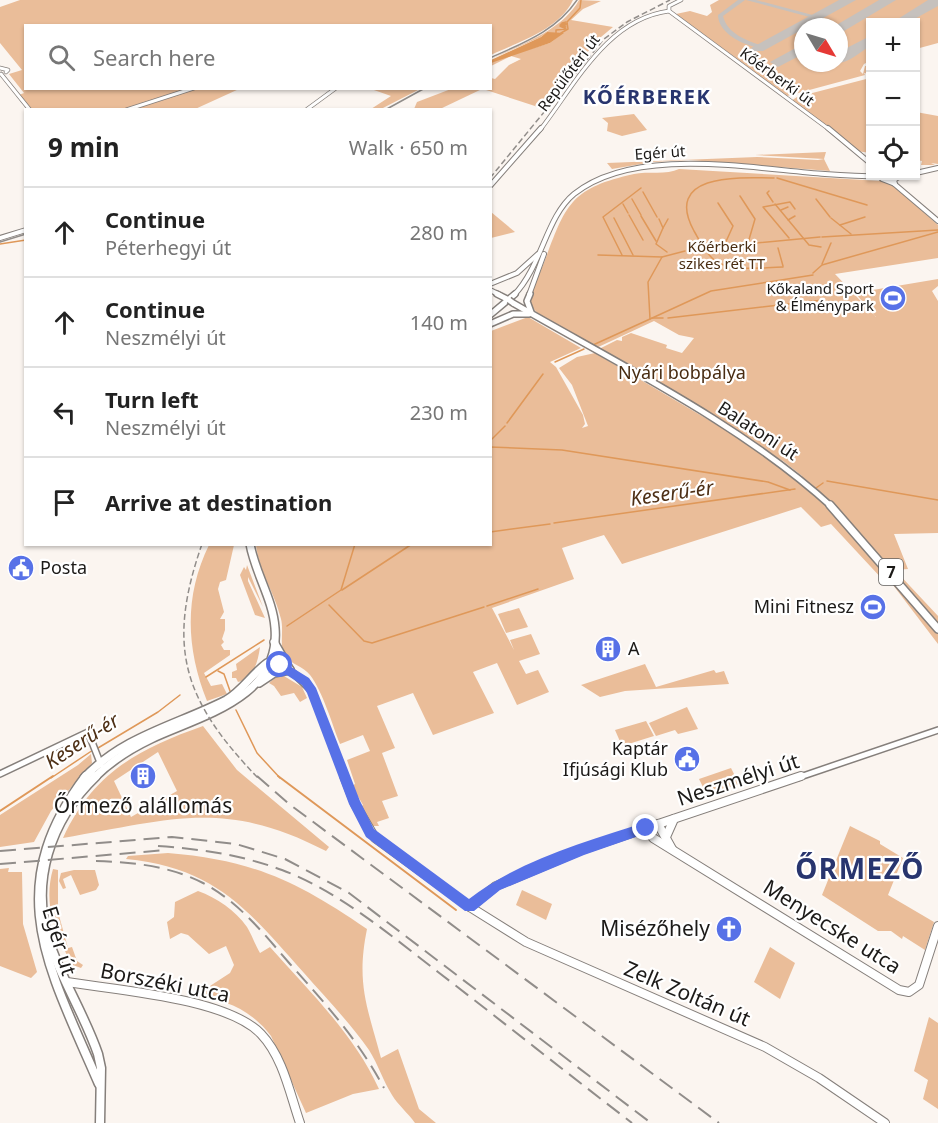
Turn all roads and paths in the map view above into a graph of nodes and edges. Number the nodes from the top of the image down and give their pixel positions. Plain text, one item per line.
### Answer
1 (681, 0) edge
2 (669, 11) junction
3 (2, 72) edge
4 (188, 90) edge
5 (333, 90) edge
6 (29, 108) edge
7 (132, 108) edge
8 (309, 108) edge
9 (866, 160) edge
10 (938, 168) edge
11 (920, 173) edge
12 (866, 176) edge
13 (884, 180) edge
14 (890, 180) edge
15 (894, 180) edge
16 (492, 184) edge
17 (895, 184) junction
18 (938, 221) edge
19 (24, 232) edge
20 (0, 238) edge
21 (544, 247) junction
22 (515, 273) junction
23 (529, 277) junction
24 (492, 283) edge
25 (493, 291) edge
26 (492, 313) edge
27 (536, 316) junction
28 (492, 323) edge
29 (250, 546) edge
30 (938, 629) edge
31 (274, 642) junction
32 (267, 663) junction
33 (290, 670) junction
34 (256, 685) junction
35 (938, 730) edge
36 (101, 766) junction
37 (0, 774) edge
38 (675, 818) junction
39 (658, 824) junction
40 (646, 828) junction
41 (43, 833) dead end
42 (666, 837) junction
43 (673, 850) junction
44 (470, 907) junction
45 (30, 918) dead end
46 (938, 926) edge
47 (49, 974) junction
48 (67, 982) junction
49 (100, 1087) junction
50 (100, 1123) edge
51 (300, 1123) edge
52 (885, 1123) edge

1 - 2 street, Repülőtéri út
2 - 9 street, Kőérberki út
2 - 16 street, Repülőtéri út
3 - 6 main road
4 - 7 main road
5 - 8 main road
10 - 11 main road
12 - 21 main road, Egér út
13 - 17 main road
14 - 17 street
15 - 17 main road
17 - 18 street
19 - 20 street
21 - 22 main road
21 - 23 main road, Egér út
21 - 27 main road
22 - 23 main road
22 - 24 main road
23 - 26 main road, Egér út
25 - 27 main road, Balatoni út / 7, bridge
27 - 28 main road
27 - 30 main road, Balatoni út / 7
29 - 31 main road, Egér út
31 - 32 main road, Egér út
31 - 33 main road
32 - 33 street
32 - 34 main road, Egér út
32 - 36 main road, Egér út
33 - 34 main road
33 - 44 street
34 - 36 main road, Egér út
35 - 38 street, Neszmélyi út
36 - 37 street
36 - 41 main road, Egér út
36 - 48 main road, Egér út
38 - 39 street, Neszmélyi út
38 - 42 street
39 - 40 street, Neszmélyi út
39 - 42 street
40 - 43 street, Menyecske utca
40 - 44 street, Neszmélyi út
42 - 43 street
43 - 46 street, Menyecske utca
44 - 52 street, Zelk Zoltán út
45 - 47 main road, Egér út
47 - 48 main road
47 - 49 main road, Egér út
48 - 49 main road, Egér út
48 - 51 street, Borszéki utca
49 - 50 main road, Egér út

